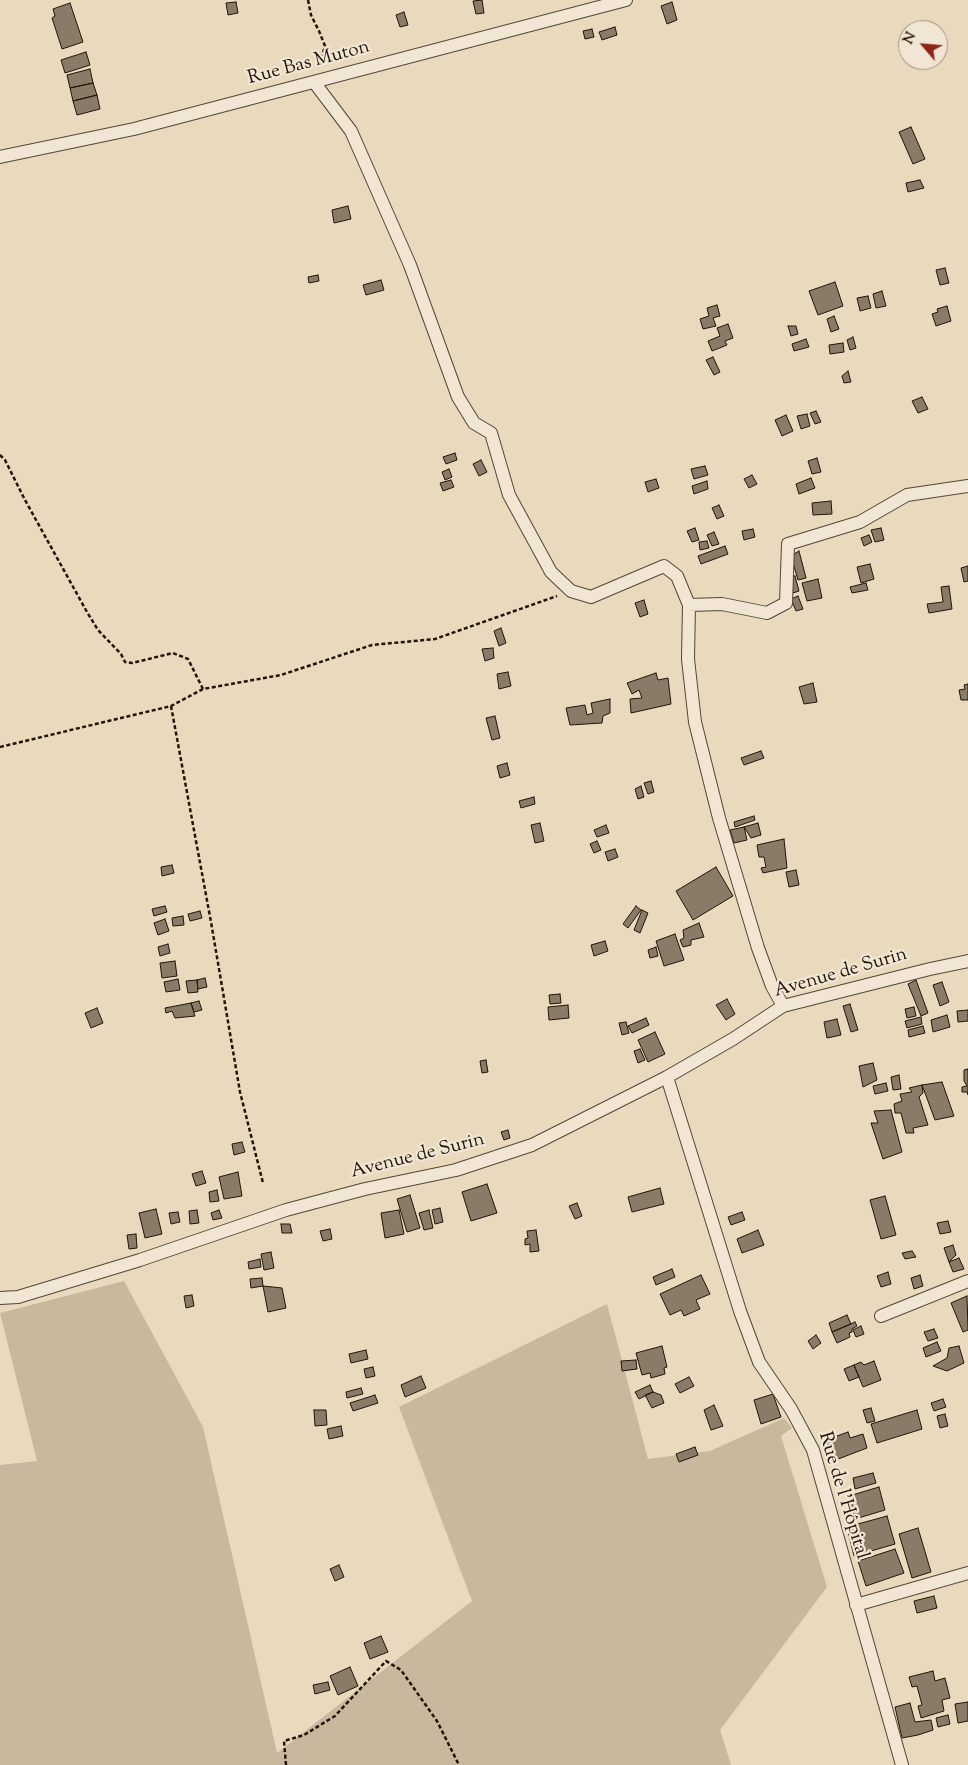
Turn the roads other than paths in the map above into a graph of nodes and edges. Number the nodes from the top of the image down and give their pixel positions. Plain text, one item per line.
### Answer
1 (626, 0) edge
2 (314, 82) junction
3 (0, 157) edge
4 (968, 486) edge
5 (689, 606) junction
6 (968, 961) edge
7 (783, 1006) junction
8 (666, 1077) junction
9 (968, 1281) edge
10 (0, 1298) edge
11 (881, 1316) dead end
12 (968, 1573) edge
13 (856, 1606) junction
14 (902, 1765) edge

1 - 2 street, Rue Bas Muton
2 - 3 street, Rue Bas Muton
2 - 5 street
4 - 5 street
5 - 7 street
6 - 7 street, Avenue de Surin
7 - 8 street, Avenue de Surin
8 - 10 street, Avenue de Surin
8 - 13 street, Rue de l'Hôpital
9 - 11 street
12 - 13 street
13 - 14 street, Rue de l'Hôpital

